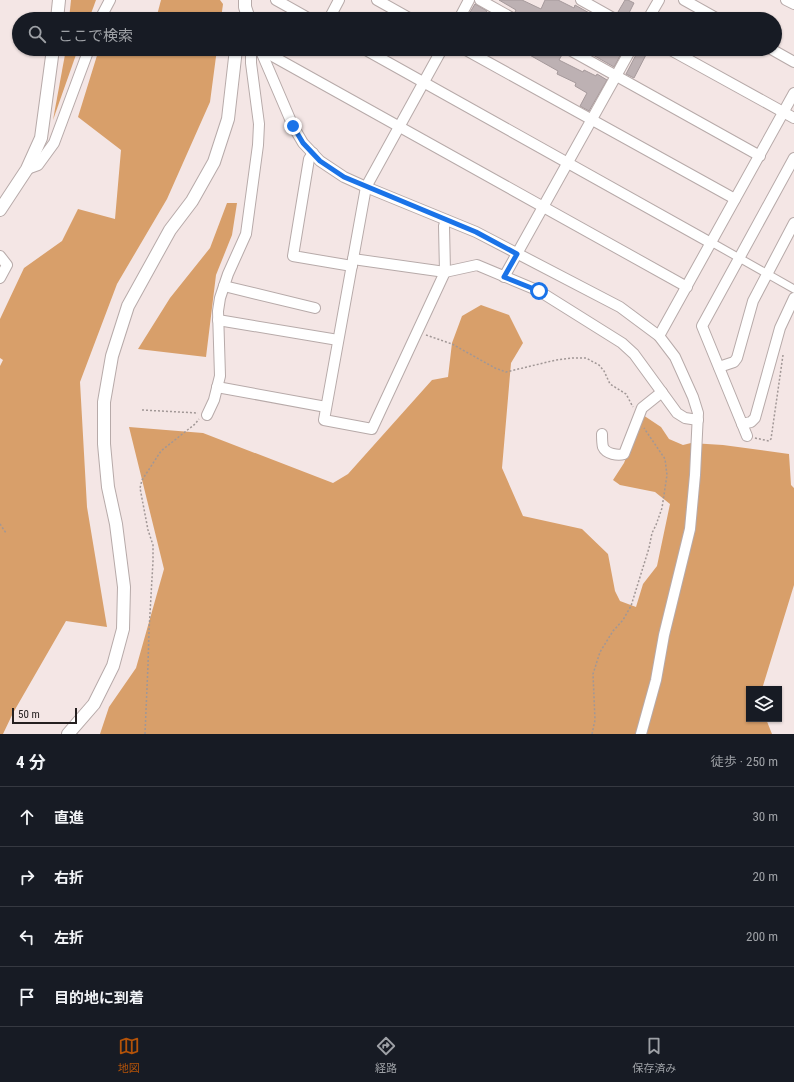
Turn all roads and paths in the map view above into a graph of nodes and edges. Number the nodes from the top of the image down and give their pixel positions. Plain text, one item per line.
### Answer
1 (59, 0) edge
2 (110, 0) edge
3 (244, 0) edge
4 (276, 0) edge
5 (339, 0) edge
6 (377, 0) edge
7 (470, 0) edge
8 (480, 0) edge
9 (581, 0) edge
10 (659, 0) edge
11 (684, 0) edge
12 (786, 0) edge
13 (794, 4) edge
14 (58, 12) edge
15 (104, 12) edge
16 (241, 12) edge
17 (246, 12) edge
18 (297, 12) edge
19 (333, 12) edge
20 (398, 12) edge
21 (463, 12) edge
22 (501, 12) edge
23 (602, 12) edge
24 (652, 12) edge
25 (705, 12) edge
26 (782, 55) edge
27 (52, 56) edge
28 (86, 56) edge
29 (235, 56) edge
30 (251, 56) edge
31 (262, 56) edge
32 (272, 56) edge
33 (377, 56) edge
34 (438, 56) edge
35 (477, 56) edge
36 (580, 56) edge
37 (627, 56) edge
38 (682, 56) edge
39 (794, 62) edge
40 (616, 76) junction
41 (424, 82) junction
42 (794, 94) edge
43 (784, 112) junction
44 (794, 118) edge
45 (592, 120) junction
46 (399, 126) junction
47 (313, 153) junction
48 (760, 156) junction
49 (794, 158) edge
50 (568, 163) junction
51 (27, 169) junction
52 (366, 186) junction
53 (735, 199) junction
54 (544, 207) junction
55 (0, 208) edge
56 (446, 220) junction
57 (794, 223) edge
58 (711, 243) junction
59 (517, 254) junction
60 (0, 256) edge
61 (739, 258) junction
62 (352, 263) junction
63 (445, 272) junction
64 (768, 274) junction
65 (504, 277) junction
66 (0, 278) edge
67 (224, 286) junction
68 (687, 287) junction
69 (794, 289) edge
70 (794, 298) edge
71 (316, 308) dead end
72 (218, 320) junction
73 (417, 332) junction
74 (659, 336) junction
75 (338, 340) junction
76 (783, 351) dead end
77 (719, 367) junction
78 (217, 387) junction
79 (662, 392) junction
80 (326, 407) junction
81 (142, 410) dead end
82 (206, 414) junction
83 (638, 417) junction
84 (698, 420) junction
85 (742, 424) junction
86 (602, 434) dead end
87 (747, 436) joint
88 (0, 524) edge
89 (6, 533) dead end
90 (68, 734) edge
91 (145, 734) edge
92 (592, 734) edge
93 (641, 734) edge

1 - 14 street
2 - 15 street
3 - 16 street
3 - 17 street
4 - 18 street
5 - 19 street
6 - 20 street
7 - 21 street
8 - 22 street
9 - 23 street
10 - 24 street
11 - 25 street
12 - 13 street
26 - 39 street
27 - 51 street
28 - 51 street
29 - 90 street
30 - 67 street
31 - 47 street
32 - 46 street
33 - 41 street
34 - 41 street
35 - 45 street
36 - 40 street
37 - 40 street
38 - 43 street
40 - 45 street
40 - 48 street
41 - 46 street
41 - 50 street
42 - 43 street
43 - 44 street
43 - 48 street
45 - 50 street
45 - 53 street
46 - 52 street
46 - 54 street
47 - 52 street
47 - 62 street
48 - 53 street
49 - 61 street
50 - 54 street
50 - 58 street
51 - 55 street
52 - 56 street
52 - 62 street
53 - 58 street
54 - 59 street
54 - 68 street
56 - 59 street
56 - 63 street
57 - 64 street
58 - 61 street
58 - 68 street
59 - 65 street
59 - 74 street
60 - 66 street
61 - 64 street
61 - 77 street
62 - 63 street
62 - 75 street
63 - 65 street
63 - 73 street
64 - 69 street
64 - 77 street
65 - 79 street
67 - 71 street
67 - 72 street
68 - 74 street
70 - 85 street
72 - 75 street
72 - 78 street
73 - 80 street
73 - 83 path
74 - 84 street
75 - 80 street
76 - 87 path
77 - 85 street
78 - 80 street
78 - 82 street
79 - 83 street
79 - 84 street
81 - 82 path
82 - 91 path
83 - 86 street
83 - 92 path
84 - 93 street
85 - 87 street
88 - 89 path

